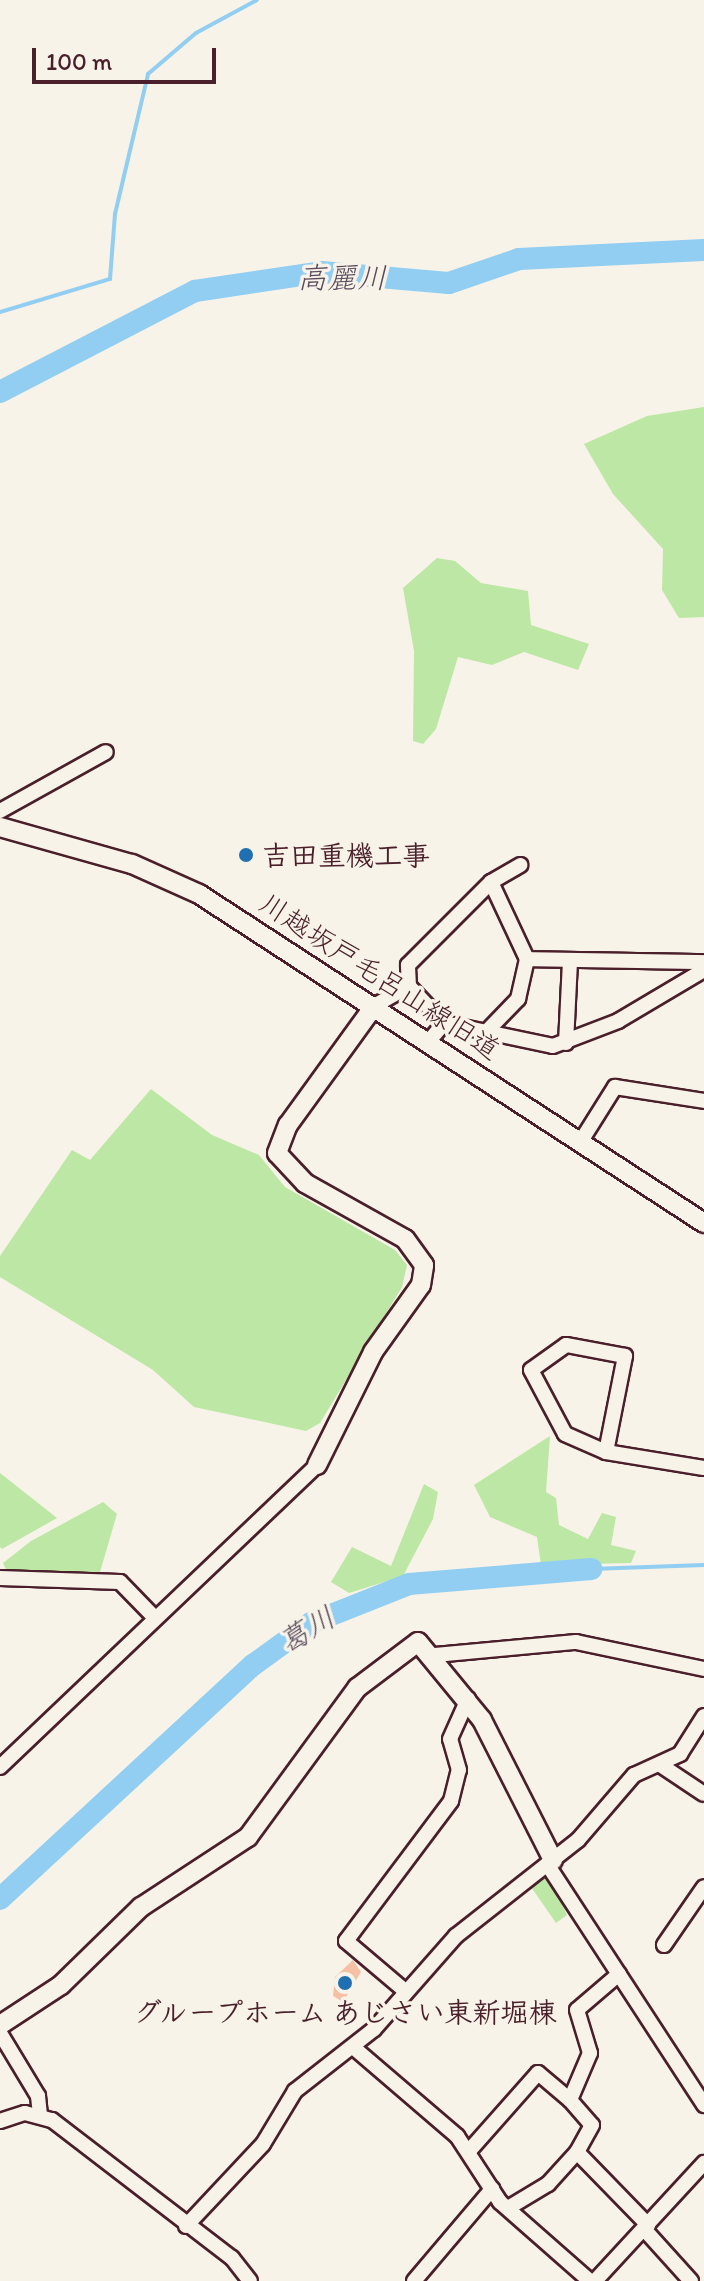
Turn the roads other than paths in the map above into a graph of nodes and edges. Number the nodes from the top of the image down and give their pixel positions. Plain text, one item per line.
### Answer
1 (106, 752) dead end
2 (0, 811) edge
3 (0, 827) edge
4 (521, 865) dead end
5 (491, 882) junction
6 (527, 959) junction
7 (570, 962) junction
8 (704, 962) edge
9 (704, 970) edge
10 (409, 986) junction
11 (374, 1006) junction
12 (444, 1023) junction
13 (487, 1031) junction
14 (429, 1041) junction
15 (566, 1043) junction
16 (704, 1101) edge
17 (581, 1141) junction
18 (704, 1223) edge
19 (606, 1452) junction
20 (317, 1465) joint
21 (704, 1468) edge
22 (1, 1583) edge
23 (154, 1617) junction
24 (435, 1655) junction
25 (704, 1669) edge
26 (468, 1699) junction
27 (704, 1716) edge
28 (4, 1756) edge
29 (662, 1766) junction
30 (704, 1794) edge
31 (550, 1862) junction
32 (704, 1887) edge
33 (664, 1945) dead end
34 (619, 1974) junction
35 (404, 1990) junction
36 (0, 2025) edge
37 (0, 2033) edge
38 (353, 2047) junction
39 (702, 2095) edge
40 (570, 2100) junction
41 (40, 2115) junction
42 (0, 2121) edge
43 (469, 2151) junction
44 (577, 2152) junction
45 (704, 2163) edge
46 (492, 2189) junction
47 (508, 2208) junction
48 (186, 2226) junction
49 (646, 2227) junction
50 (250, 2281) edge
51 (414, 2281) edge
52 (592, 2281) edge
53 (691, 2281) edge

1 - 2 street
3 - 11 street, 川越坂戸毛呂山線旧道
4 - 5 street
5 - 6 street
5 - 10 street
6 - 7 street
6 - 13 street
7 - 8 street
7 - 15 street
9 - 15 street
10 - 11 street
10 - 12 street
11 - 14 street, 川越坂戸毛呂山線旧道
11 - 20 street
12 - 13 street
12 - 14 street
13 - 15 street
14 - 17 street, 川越坂戸毛呂山線旧道
16 - 17 street
17 - 18 street, 川越坂戸毛呂山線旧道
19 - 19 street
19 - 21 street
20 - 23 street
22 - 23 street
23 - 28 street
24 - 25 street
24 - 26 street
24 - 36 street
26 - 31 street
26 - 35 street
27 - 29 street
29 - 30 street
29 - 31 street
31 - 34 street
31 - 35 street
32 - 33 street
34 - 39 street
34 - 40 street
35 - 38 street
37 - 41 street
38 - 43 street
38 - 48 street
40 - 43 street
40 - 44 street
41 - 42 street
41 - 48 street
43 - 46 street
44 - 47 street
44 - 49 street
45 - 49 street
46 - 47 street
46 - 51 street
47 - 52 street
48 - 50 street
49 - 52 street
49 - 53 street

